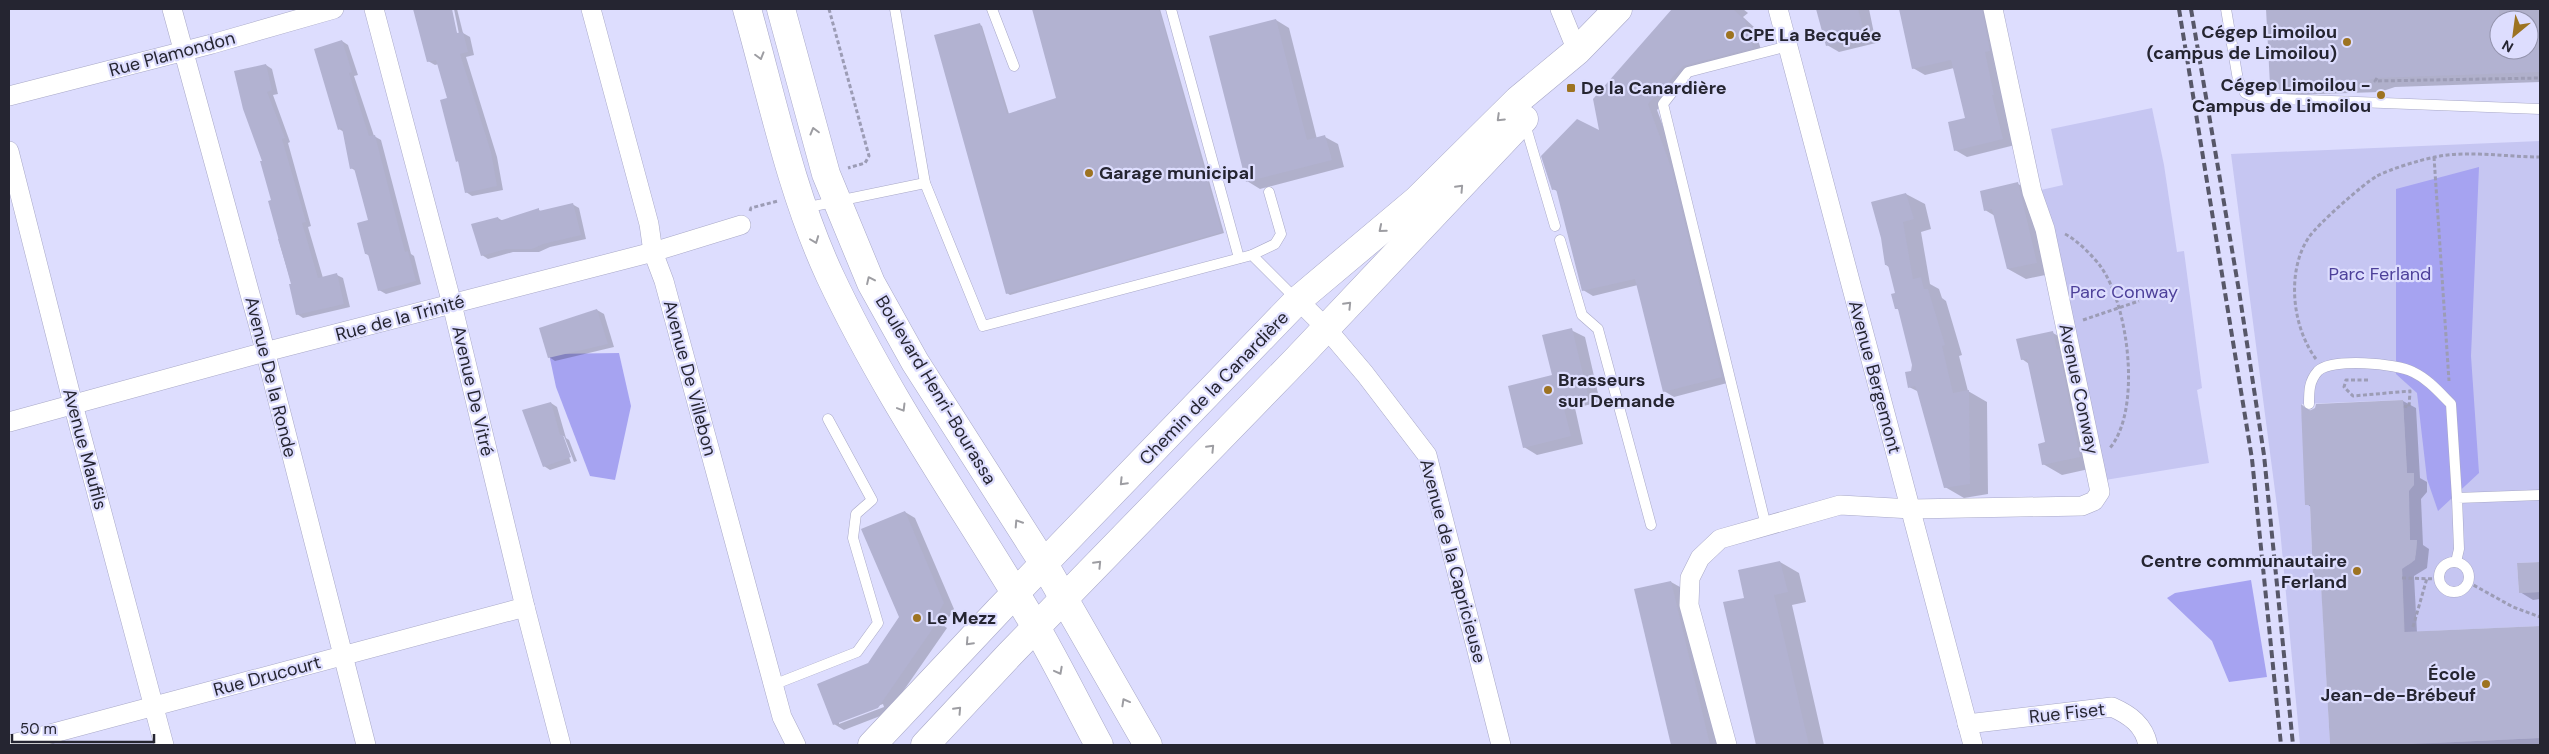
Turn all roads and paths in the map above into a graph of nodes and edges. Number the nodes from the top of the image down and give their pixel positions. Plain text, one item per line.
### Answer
1 (172, 9) edge
2 (334, 9) edge
3 (374, 9) edge
4 (591, 9) edge
5 (747, 9) edge
6 (781, 9) edge
7 (829, 9) edge
8 (895, 9) edge
9 (992, 9) edge
10 (1171, 9) edge
11 (1560, 9) edge
12 (1618, 9) edge
13 (1778, 9) edge
14 (1993, 9) edge
15 (2226, 9) edge
16 (1788, 46) junction
17 (184, 51) junction
18 (1577, 51) junction
19 (1014, 66) dead end
20 (2377, 78) dead end
21 (2540, 78) edge
22 (9, 96) edge
23 (2540, 109) edge
24 (1523, 120) junction
25 (9, 151) edge
26 (2434, 157) junction
27 (2540, 157) edge
28 (844, 169) dead end
29 (925, 183) junction
30 (1268, 192) dead end
31 (838, 202) junction
32 (793, 204) junction
33 (741, 224) joint
34 (1555, 226) dead end
35 (2044, 229) junction
36 (1560, 240) dead end
37 (653, 252) junction
38 (1252, 255) junction
39 (1239, 258) junction
40 (1298, 300) junction
41 (2140, 301) dead end
42 (452, 304) junction
43 (2119, 308) junction
44 (2066, 325) junction
45 (1326, 328) junction
46 (265, 352) junction
47 (2395, 366) junction
48 (2323, 368) junction
49 (72, 404) junction
50 (2309, 404) dead end
51 (2451, 404) junction
52 (2404, 406) dead end
53 (828, 419) dead end
54 (9, 422) edge
55 (2095, 460) junction
56 (2540, 495) edge
57 (2457, 498) junction
58 (1912, 509) junction
59 (1651, 525) dead end
60 (1766, 526) junction
61 (2456, 562) junction
62 (1044, 564) junction
63 (2402, 578) dead end
64 (2427, 578) junction
65 (2438, 578) junction
66 (2468, 582) junction
67 (1015, 594) junction
68 (1064, 599) junction
69 (525, 606) junction
70 (2540, 617) edge
71 (2414, 627) dead end
72 (1036, 628) junction
73 (342, 655) junction
74 (773, 686) junction
75 (153, 707) junction
76 (1967, 724) junction
77 (9, 745) edge
78 (164, 745) edge
79 (366, 745) edge
80 (561, 745) edge
81 (796, 745) edge
82 (872, 745) edge
83 (925, 745) edge
84 (1099, 745) edge
85 (1148, 745) edge
86 (1501, 745) edge
87 (1727, 745) edge
88 (1973, 745) edge
89 (2148, 745) edge

1 - 17 street, Avenue De la Ronde
2 - 17 street, Rue Plamondon
3 - 42 street, Avenue De Vitré
4 - 37 street, Avenue De Villebon
5 -> 32 main road, Boulevard Henri-Bourassa
31 -> 6 main road, Boulevard Henri-Bourassa
7 - 28 path
8 - 29 lane
9 - 19 lane
10 - 39 lane
11 - 18 street
12 - 18 main road, Chemin de la Canardière
13 - 16 street, Avenue Bergemont
14 - 35 street, Avenue Conway
15 - 23 lane
16 - 58 street, Avenue Bergemont
16 - 60 lane
17 - 22 street, Rue Plamondon
17 - 46 street, Avenue De la Ronde
18 - 24 main road, Chemin de la Canardière
18 -> 40 main road, Chemin de la Canardière
20 - 21 path
24 - 34 lane
45 -> 24 main road, Chemin de la Canardière
25 - 49 street, Avenue Maufils
26 - 27 path
26 - 48 path
26 - 51 path
29 - 31 lane
29 - 39 lane
30 - 38 lane
31 - 32 lane
62 -> 31 main road, Boulevard Henri-Bourassa
32 - 33 path
32 -> 67 main road, Boulevard Henri-Bourassa
33 - 37 street, Rue de la Trinité
35 - 43 path
35 - 44 street, Avenue Conway
36 - 59 lane
37 - 42 street, Rue de la Trinité
37 - 74 street, Avenue De Villebon
38 - 39 lane
38 - 40 lane
40 - 45 street, Avenue de la Capricieuse
40 -> 62 main road, Chemin de la Canardière
41 - 43 path
42 - 46 street, Rue de la Trinité
42 - 69 street, Avenue De Vitré
43 - 44 path
43 - 55 path
44 - 55 street, Avenue Conway
68 -> 45 main road, Chemin de la Canardière
45 - 86 street, Avenue de la Capricieuse
46 - 49 street, Rue de la Trinité
46 - 73 street, Avenue De la Ronde
47 - 48 lane
47 - 51 lane
47 - 52 path
48 - 50 lane
49 - 54 street, Rue de la Trinité
49 - 75 street, Avenue Maufils
51 - 57 lane
53 - 74 lane
55 - 58 street, Avenue Conway
56 - 57 lane
57 - 61 lane
58 - 60 street
58 - 76 street, Avenue Bergemont
60 - 87 street
61 - 65 lane
61 - 66 lane
62 - 67 main road, Chemin de la Canardière
62 - 68 main road, Boulevard Henri-Bourassa
63 - 64 path
64 - 65 path
64 - 71 path
65 - 66 lane
66 - 70 path
67 - 72 main road, Boulevard Henri-Bourassa
67 -> 82 main road, Chemin de la Canardière
68 - 72 main road, Chemin de la Canardière
85 -> 68 main road, Boulevard Henri-Bourassa
69 - 73 street, Rue Drucourt
69 - 80 street, Avenue De Vitré
83 -> 72 main road, Chemin de la Canardière
72 -> 84 main road, Boulevard Henri-Bourassa
73 - 75 street, Rue Drucourt
73 - 79 street, Avenue De la Ronde
74 - 81 street, Avenue De Villebon
75 - 77 street, Rue Drucourt
75 - 78 street, Avenue Maufils
76 - 88 street, Avenue Bergemont
76 - 89 street, Rue Fiset

